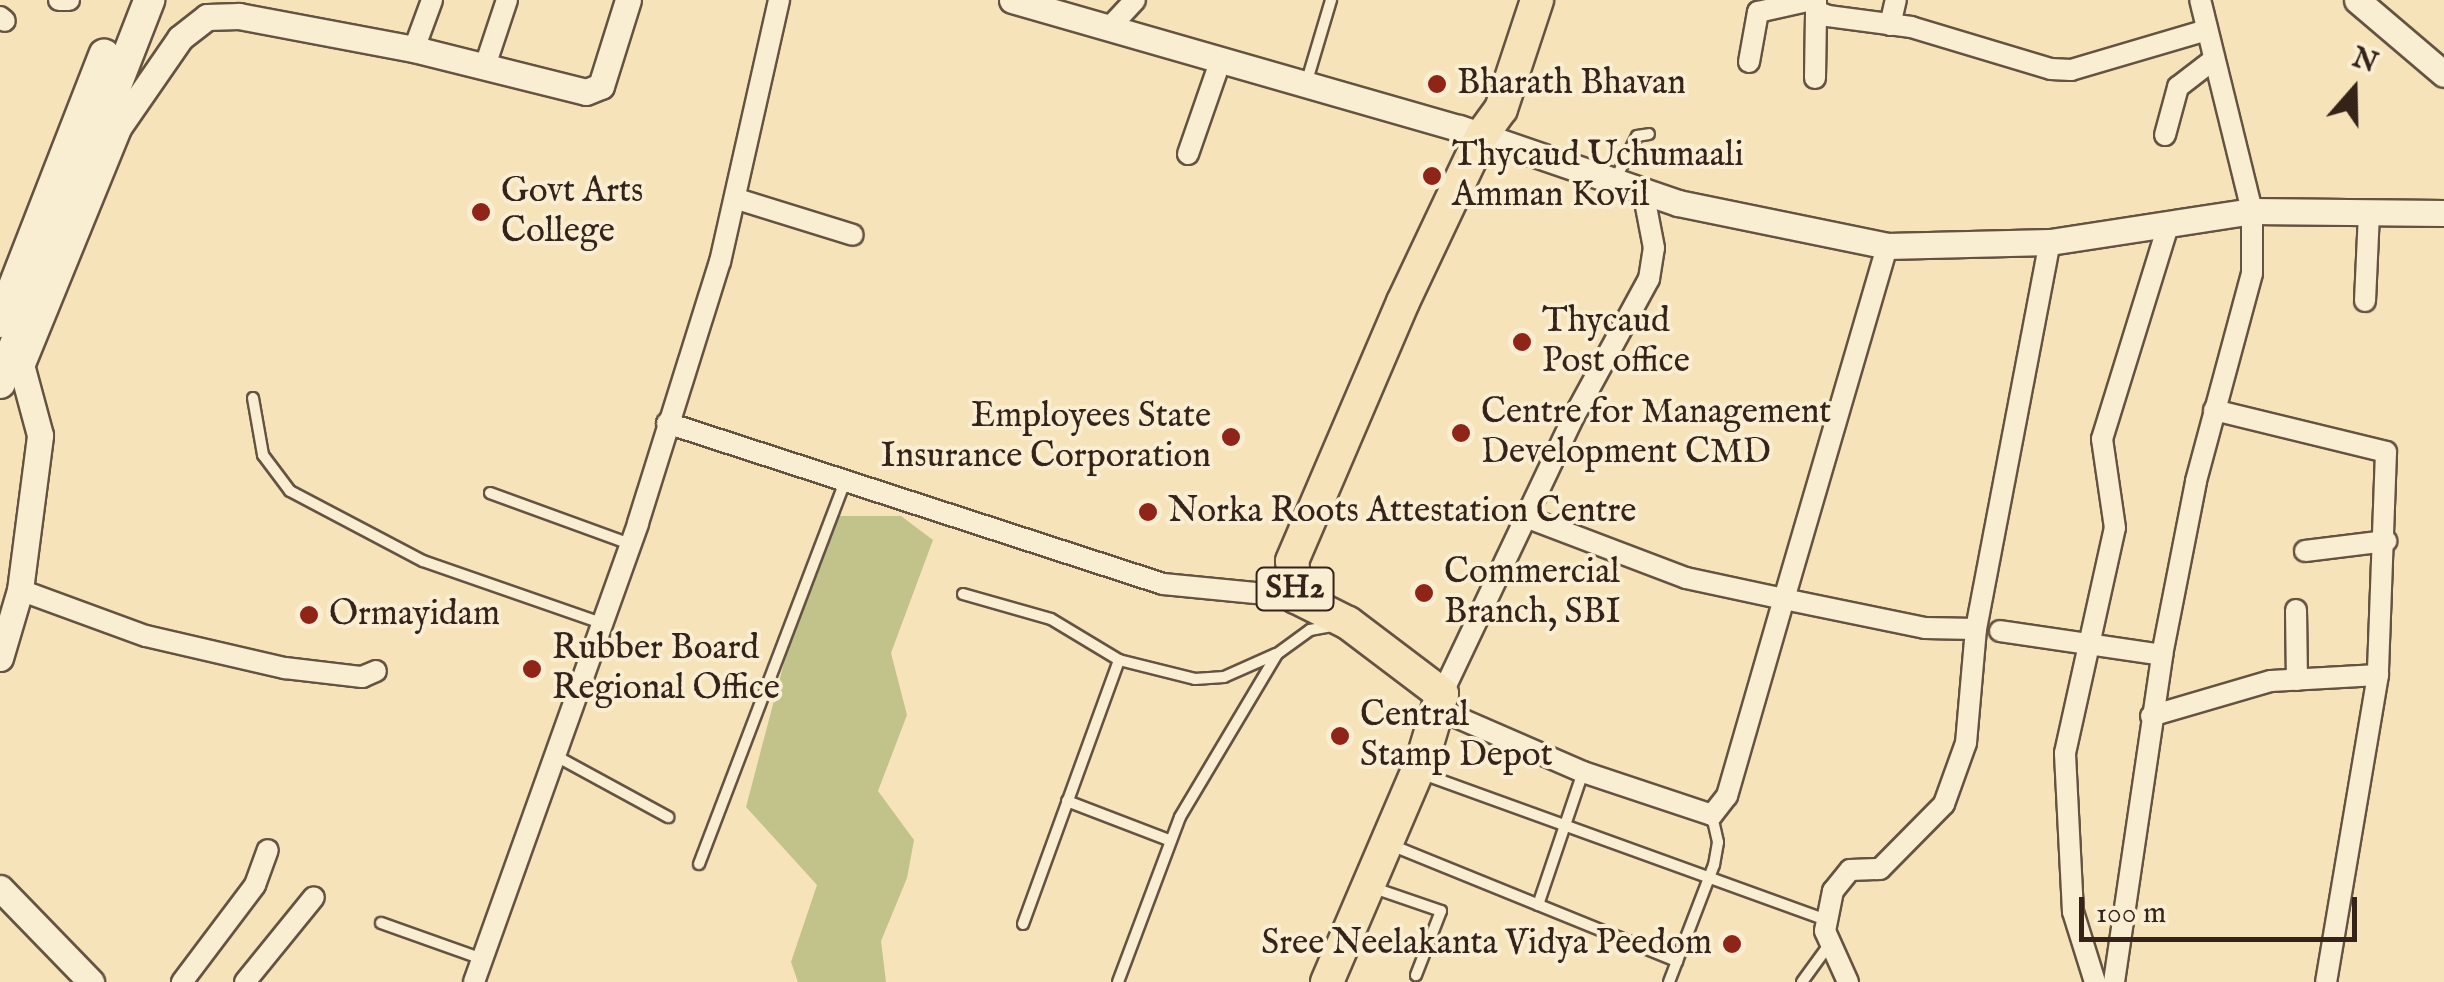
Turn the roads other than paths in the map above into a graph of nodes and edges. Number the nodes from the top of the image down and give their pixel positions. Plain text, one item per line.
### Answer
1 (59, 0) edge
2 (70, 0) edge
3 (128, 0) edge
4 (149, 0) edge
5 (432, 0) edge
6 (507, 0) edge
7 (628, 0) edge
8 (780, 0) edge
9 (1012, 0) edge
10 (1135, 0) edge
11 (1331, 0) edge
12 (1518, 0) edge
13 (1537, 0) edge
14 (1896, 0) edge
15 (2200, 0) edge
16 (2357, 0) edge
17 (1815, 4) edge
18 (1890, 25) junction
19 (1110, 28) junction
20 (2207, 30) junction
21 (414, 49) junction
22 (2214, 60) junction
23 (1220, 62) junction
24 (1748, 62) dead end
25 (484, 69) junction
26 (2444, 74) edge
27 (1815, 78) dead end
28 (1306, 85) junction
29 (1649, 134) dead end
30 (1482, 135) junction
31 (2165, 135) dead end
32 (1188, 154) dead end
33 (1615, 181) junction
34 (1643, 190) junction
35 (737, 198) junction
36 (2252, 211) junction
37 (2368, 214) junction
38 (2444, 214) edge
39 (2168, 226) junction
40 (853, 234) dead end
41 (2050, 242) junction
42 (1886, 246) junction
43 (2366, 301) dead end
44 (7, 333) edge
45 (253, 398) dead end
46 (2214, 410) junction
47 (667, 422) junction
48 (844, 485) junction
49 (490, 493) dead end
50 (1528, 518) junction
51 (2386, 541) junction
52 (630, 544) junction
53 (2305, 550) dead end
54 (20, 590) junction
55 (962, 594) dead end
56 (1296, 596) junction
57 (1784, 599) junction
58 (2296, 610) dead end
59 (602, 623) junction
60 (1348, 623) junction
61 (1976, 629) junction
62 (2000, 631) dead end
63 (2092, 645) junction
64 (1277, 654) junction
65 (2162, 655) junction
66 (0, 658) edge
67 (1119, 660) junction
68 (376, 671) dead end
69 (2378, 675) junction
70 (2297, 680) junction
71 (1440, 701) junction
72 (2151, 716) junction
73 (555, 756) junction
74 (1418, 772) junction
75 (1583, 772) junction
76 (1068, 801) junction
77 (1712, 815) junction
78 (668, 817) dead end
79 (1565, 825) junction
80 (1171, 840) junction
81 (1388, 844) junction
82 (268, 850) dead end
83 (700, 864) dead end
84 (1710, 878) junction
85 (1370, 886) junction
86 (0, 888) edge
87 (314, 897) dead end
88 (1538, 905) junction
89 (1824, 918) junction
90 (381, 923) dead end
91 (1023, 924) dead end
92 (1832, 942) junction
93 (482, 959) junction
94 (1677, 961) junction
95 (1416, 975) dead end
96 (91, 982) edge
97 (182, 982) edge
98 (246, 982) edge
99 (474, 982) edge
100 (1118, 982) edge
101 (1328, 982) edge
102 (1669, 982) edge
103 (1802, 982) edge
104 (1848, 982) edge
105 (2095, 982) edge
106 (2114, 982) edge
107 (2326, 982) edge

1 - 2 street
3 - 44 main road
4 - 44 main road
5 - 21 street
6 - 25 street
7 - 25 street
8 - 35 street
9 - 19 street
10 - 19 street
11 - 28 lane
12 - 30 main road
13 - 30 main road, SH2
14 - 18 street
15 - 20 street
16 - 26 street
17 - 18 street
17 - 24 street
17 - 27 street
18 - 20 street
19 - 23 street
20 - 22 street
21 - 25 street
21 - 44 street
22 - 31 street
22 - 36 street
23 - 28 street
23 - 32 street
28 - 30 street
29 - 33 lane
30 - 33 street
30 - 56 main road, SH2
33 - 34 street
34 - 42 street
34 - 50 street
35 - 40 street
35 - 47 street
36 - 37 street
36 - 39 street
36 - 46 street
37 - 38 street
37 - 43 street
39 - 41 street
39 - 63 street
41 - 42 street
41 - 61 street
42 - 57 street
44 - 54 street
45 - 59 lane
46 - 51 street
46 - 65 street
47 - 48 street
47 - 52 street
48 - 56 street
48 - 83 lane
49 - 52 lane
50 - 57 street
50 - 71 street
51 - 53 street
51 - 69 street
52 - 59 street
54 - 66 street
54 - 68 street
55 - 67 lane
56 - 60 main road, SH2
57 - 61 street
57 - 77 street
58 - 70 street
59 - 73 street
60 - 64 lane
60 - 71 main road, SH2
61 - 89 street
62 - 63 street
63 - 65 street
63 - 105 street
64 - 67 lane
64 - 80 lane
65 - 72 street
67 - 76 lane
69 - 70 street
69 - 107 street
70 - 72 street
71 - 74 main road
71 - 75 street
72 - 106 street
73 - 78 lane
73 - 93 street
74 - 79 lane
74 - 81 main road
75 - 77 street
75 - 79 lane
76 - 80 lane
76 - 91 lane
77 - 84 lane
79 - 84 lane
79 - 88 lane
80 - 100 lane
81 - 85 main road
81 - 88 lane
82 - 97 street
84 - 89 lane
84 - 94 lane
85 - 95 lane
85 - 101 main road
86 - 96 street
87 - 98 street
88 - 94 lane
89 - 92 street
90 - 93 lane
92 - 103 lane
92 - 104 street
93 - 99 street
94 - 102 lane

